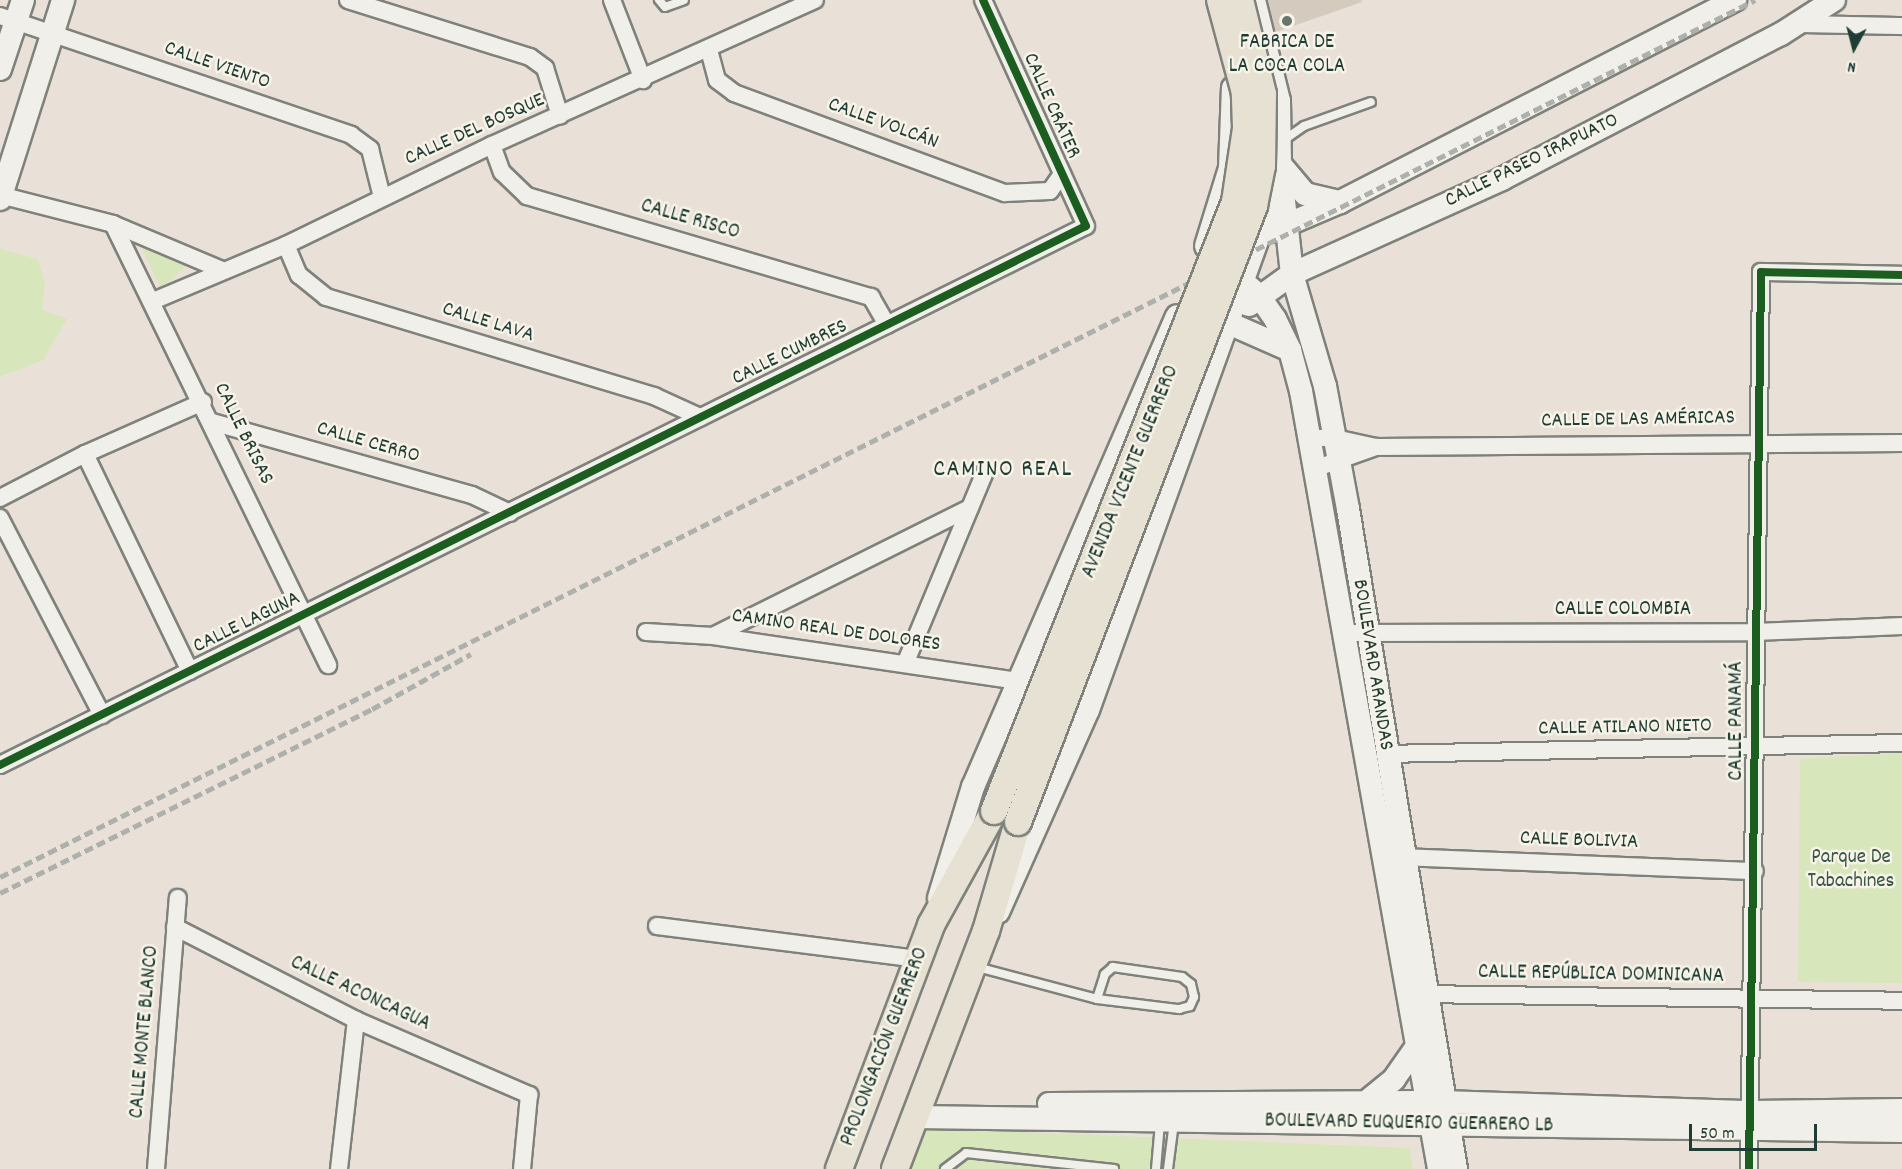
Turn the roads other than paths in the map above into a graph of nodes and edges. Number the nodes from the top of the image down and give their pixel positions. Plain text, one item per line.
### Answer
1 (63, 0) edge
2 (348, 0) edge
3 (612, 0) edge
4 (659, 0) edge
5 (684, 0) edge
6 (815, 0) edge
7 (983, 0) edge
8 (1211, 0) edge
9 (1220, 0) edge
10 (1240, 0) edge
11 (1254, 0) edge
12 (1735, 0) edge
13 (1834, 0) edge
14 (13, 12) edge
15 (1798, 24) junction
16 (1902, 26) edge
17 (52, 33) junction
18 (709, 50) junction
19 (0, 69) edge
20 (643, 80) junction
21 (1371, 102) dead end
22 (560, 116) junction
23 (1281, 142) junction
24 (492, 144) junction
25 (1062, 174) junction
26 (1277, 175) junction
27 (1228, 176) junction
28 (0, 197) edge
29 (382, 197) junction
30 (1340, 202) junction
31 (113, 224) junction
32 (1086, 226) joint
33 (1284, 226) junction
34 (1261, 235) junction
35 (286, 245) junction
36 (1204, 251) junction
37 (222, 270) junction
38 (1292, 274) junction
39 (1902, 275) edge
40 (1252, 289) junction
41 (153, 301) junction
42 (1182, 305) junction
43 (1231, 322) junction
44 (887, 325) junction
45 (1290, 350) junction
46 (203, 402) junction
47 (700, 417) junction
48 (212, 422) junction
49 (1309, 438) junction
50 (1335, 438) junction
51 (1761, 441) junction
52 (1902, 443) edge
53 (1376, 447) junction
54 (85, 454) junction
55 (1339, 463) junction
56 (1314, 469) junction
57 (985, 472) dead end
58 (0, 498) edge
59 (970, 508) junction
60 (510, 513) junction
61 (0, 518) edge
62 (304, 614) junction
63 (1902, 626) edge
64 (646, 632) dead end
65 (1368, 632) junction
66 (1755, 632) junction
67 (1344, 633) junction
68 (713, 636) junction
69 (905, 664) junction
70 (328, 665) dead end
71 (190, 671) junction
72 (1018, 681) junction
73 (102, 715) junction
74 (1902, 743) edge
75 (1755, 748) junction
76 (1385, 754) junction
77 (0, 765) edge
78 (1402, 857) junction
79 (1755, 871) junction
80 (178, 898) dead end
81 (931, 925) junction
82 (657, 926) dead end
83 (176, 927) junction
84 (986, 931) junction
85 (917, 959) junction
86 (973, 966) junction
87 (1417, 994) junction
88 (1097, 999) junction
89 (1755, 1001) junction
90 (1902, 1001) edge
91 (356, 1020) junction
92 (1416, 1047) junction
93 (1366, 1102) junction
94 (919, 1110) junction
95 (1902, 1110) edge
96 (1437, 1113) junction
97 (1166, 1116) junction
98 (1751, 1122) junction
99 (1902, 1131) edge
100 (156, 1169) edge
101 (339, 1169) edge
102 (522, 1169) edge
103 (839, 1169) edge
104 (895, 1169) edge
105 (945, 1169) edge
106 (1114, 1169) edge
107 (1156, 1169) edge
108 (1168, 1169) edge
109 (1439, 1169) edge
110 (1456, 1169) edge
111 (1749, 1169) edge

1 - 17 main road
2 - 22 street
3 - 20 street
4 - 5 lane
6 - 18 street, CALLE DEL BOSQUE
7 - 25 street, CALLE CRÁTER
8 - 27 main road
9 - 81 main road, AVENIDA VICENTE GUERRERO, bridge
10 - 84 main road, AVENIDA VICENTE GUERRERO, bridge
11 - 23 main road
12 - 30 main road
13 - 15 main road, CALLE PASEO IRAPUATO
14 - 17 street, CALLE VIENTO
14 - 19 main road
15 - 16 street
15 - 38 main road, CALLE PASEO IRAPUATO
17 - 28 main road
17 - 29 street, CALLE VIENTO
18 - 20 street, CALLE DEL BOSQUE
18 - 25 street, CALLE VOLCÁN
20 - 22 street, CALLE DEL BOSQUE
21 - 23 lane
22 - 24 street, CALLE DEL BOSQUE
23 - 26 main road
24 - 29 street, CALLE DEL BOSQUE
24 - 44 street, CALLE RISCO
25 - 32 street, CALLE CRÁTER
26 - 27 main road
26 - 30 main road
26 - 33 main road, BOULEVARD ARANDAS
26 - 34 main road
27 - 36 main road
28 - 31 street
29 - 35 street, CALLE DEL BOSQUE
30 - 33 main road
31 - 37 street
31 - 41 street, CALLE BRISAS
32 - 44 street, CALLE CUMBRES
33 - 34 main road
33 - 38 main road, BOULEVARD ARANDAS
34 - 36 main road
34 - 40 main road
35 - 37 street, CALLE DEL BOSQUE
35 - 47 street, CALLE LAVA
36 - 40 main road, BOULEVARD ARANDAS
36 - 42 main road
37 - 41 street, CALLE DEL BOSQUE
38 - 40 main road, CALLE PASEO IRAPUATO
38 - 50 main road, BOULEVARD ARANDAS
39 - 51 street, CALLE PANAMÁ
40 - 43 main road
40 - 45 main road, BOULEVARD ARANDAS
41 - 46 street, CALLE BRISAS
42 - 43 main road
42 - 72 main road
43 - 45 main road
43 - 84 main road
44 - 47 street, CALLE CUMBRES
45 - 49 main road, BOULEVARD ARANDAS
46 - 48 street, CALLE BRISAS
46 - 54 street
47 - 60 street, CALLE CUMBRES
48 - 60 street, CALLE CERRO
48 - 62 street, CALLE BRISAS
49 - 50 street, CALLE DE LAS AMÉRICAS
49 - 56 main road, BOULEVARD ARANDAS
50 - 53 street, CALLE DE LAS AMÉRICAS
50 - 55 main road, BOULEVARD ARANDAS
51 - 52 street, CALLE DE LAS AMÉRICAS
51 - 53 street, CALLE DE LAS AMÉRICAS
51 - 66 street, CALLE PANAMÁ
53 - 55 street, CALLE DE LAS AMÉRICAS
54 - 58 street
54 - 71 street
55 - 56 street, CALLE DE LAS AMÉRICAS
55 - 65 main road, BOULEVARD ARANDAS
56 - 67 main road, BOULEVARD ARANDAS
57 - 59 street
59 - 68 street
59 - 69 street
60 - 62 street, CALLE LAGUNA
61 - 73 street
62 - 70 street, CALLE BRISAS
62 - 71 street, CALLE LAGUNA
63 - 66 street, CALLE COLOMBIA
64 - 68 street, CAMINO REAL DE DOLORES
65 - 66 street, CALLE COLOMBIA
65 - 67 street, CALLE COLOMBIA
65 - 76 main road, BOULEVARD ARANDAS
66 - 75 street, CALLE PANAMÁ
67 - 87 main road, BOULEVARD ARANDAS
68 - 69 street, CAMINO REAL DE DOLORES
69 - 72 street, CAMINO REAL DE DOLORES
71 - 73 street, CALLE LAGUNA
72 - 81 main road
73 - 77 street, CALLE LAGUNA
74 - 75 street, CALLE ATILANO NIETO
75 - 76 street, CALLE ATILANO NIETO
75 - 79 street, CALLE PANAMÁ
76 - 78 main road, BOULEVARD ARANDAS
78 - 79 street, CALLE BOLIVIA
78 - 87 main road, BOULEVARD ARANDAS
79 - 89 street, CALLE PANAMÁ
80 - 83 street, CALLE MONTE BLANCO
81 - 85 main road, PROLONGACIÓN GUERRERO
82 - 85 street
83 - 91 street, CALLE ACONCAGUA
83 - 100 street, CALLE MONTE BLANCO
84 - 86 main road
85 - 103 main road, PROLONGACIÓN GUERRERO
86 - 88 lane
86 - 94 main road
87 - 89 street, CALLE REPÚBLICA DOMINICANA
87 - 92 main road, BOULEVARD ARANDAS
87 - 96 main road, BOULEVARD ARANDAS
88 - 88 lane
89 - 90 street, CALLE REPÚBLICA DOMINICANA
89 - 98 street, CALLE PANAMÁ
91 - 101 street
91 - 102 street, CALLE ACONCAGUA
92 - 93 main road
92 - 96 main road, BOULEVARD ARANDAS
93 - 96 main road, BOULEVARD EUQUERIO GUERRERO LB
93 - 97 main road, BOULEVARD EUQUERIO GUERRERO LB
94 - 97 main road, BOULEVARD EUQUERIO GUERRERO LB
94 - 104 main road
95 - 98 main road, BOULEVARD EUQUERIO GUERRERO LB
96 - 97 main road, BOULEVARD EUQUERIO GUERRERO LB
96 - 98 main road, BOULEVARD EUQUERIO GUERRERO LB
96 - 109 main road, BOULEVARD ARANDAS
96 - 110 main road, BOULEVARD ARANDAS
97 - 107 lane
97 - 108 lane
98 - 99 main road, BOULEVARD EUQUERIO GUERRERO LB
98 - 111 street, CALLE PANAMÁ
105 - 106 lane

